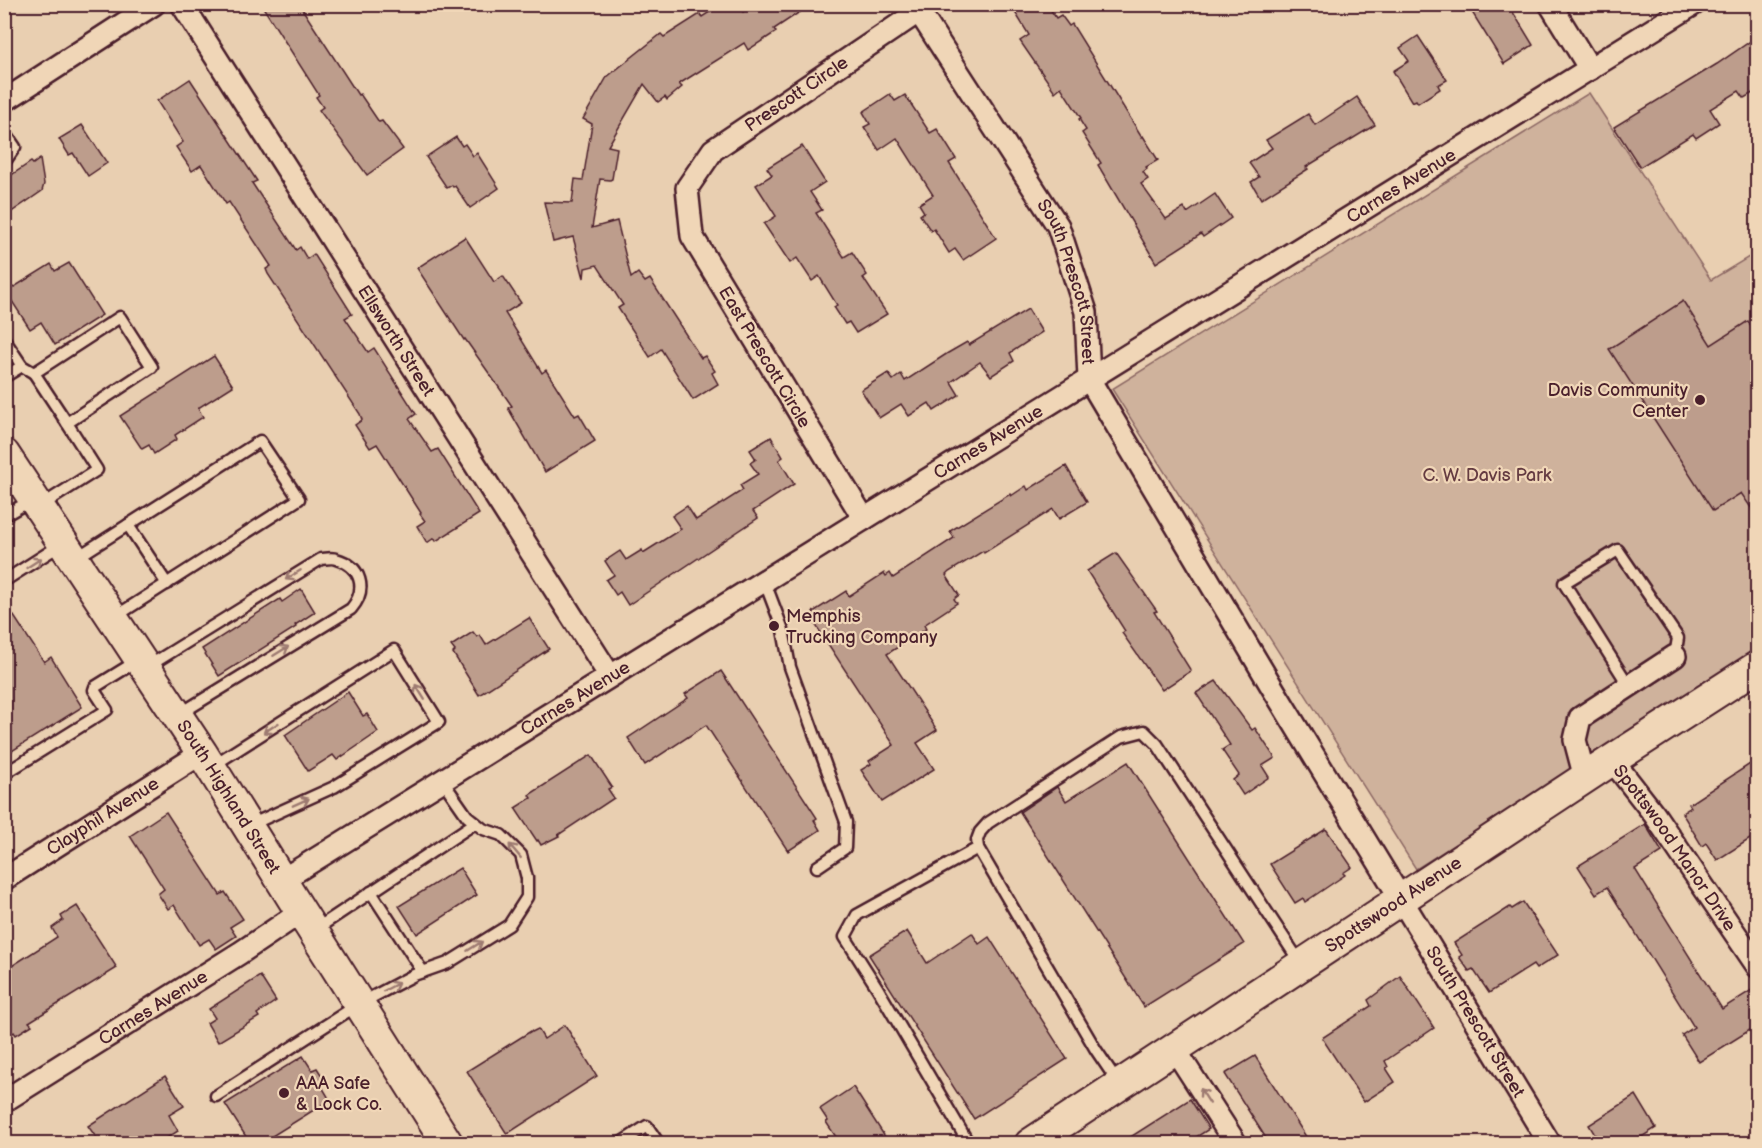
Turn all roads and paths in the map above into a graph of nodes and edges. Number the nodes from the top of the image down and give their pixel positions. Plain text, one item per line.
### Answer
1 (154, 4) edge
2 (182, 4) edge
3 (1550, 4) edge
4 (1694, 4) edge
5 (916, 8) edge
6 (1590, 69) junction
7 (4, 101) edge
8 (4, 131) edge
9 (4, 163) edge
10 (687, 188) joint
11 (4, 339) edge
12 (22, 366) junction
13 (34, 373) junction
14 (4, 377) edge
15 (1089, 379) junction
16 (67, 423) junction
17 (4, 454) edge
18 (36, 503) junction
19 (4, 516) edge
20 (864, 519) junction
21 (129, 525) junction
22 (69, 551) junction
23 (764, 580) junction
24 (4, 581) edge
25 (167, 584) junction
26 (113, 618) junction
27 (1675, 656) joint
28 (143, 663) junction
29 (1758, 666) edge
30 (610, 676) junction
31 (1629, 686) junction
32 (177, 715) junction
33 (207, 760) junction
34 (1612, 760) junction
35 (4, 774) edge
36 (1585, 778) junction
37 (442, 780) junction
38 (476, 823) junction
39 (248, 826) junction
40 (978, 848) junction
41 (818, 867) dead end
42 (4, 879) edge
43 (282, 880) junction
44 (371, 892) junction
45 (1401, 899) junction
46 (307, 922) junction
47 (1301, 965) junction
48 (1758, 967) edge
49 (423, 972) junction
50 (359, 1004) junction
51 (1174, 1048) junction
52 (1119, 1084) junction
53 (216, 1096) dead end
54 (4, 1101) edge
55 (1231, 1142) edge
56 (448, 1143) edge
57 (619, 1143) edge
58 (659, 1143) edge
59 (969, 1143) edge
60 (1030, 1143) edge
61 (1550, 1143) edge

1 - 7 street
2 - 30 street, Ellsworth Street
3 - 6 street
4 - 6 street, Carnes Avenue
5 - 10 street, Prescott Circle
5 - 15 street, South Prescott Street
6 - 15 street, Carnes Avenue
8 - 9 lane
10 - 20 street, East Prescott Circle
11 - 12 lane
12 - 13 lane
12 - 14 lane
13 - 16 lane
13 - 16 lane
15 - 20 street, Carnes Avenue
15 - 45 street, South Prescott Street
16 - 18 lane
17 - 18 street, South Highland Street
18 - 19 lane
18 - 22 street, South Highland Street
20 - 23 street, Carnes Avenue
21 - 22 lane
21 - 25 lane
21 - 25 lane
24 -> 22 lane
22 - 26 street, South Highland Street
23 - 30 street, Carnes Avenue
23 - 41 lane
25 - 26 lane
26 - 28 street, South Highland Street
27 - 31 street
27 - 31 lane
28 - 32 street, South Highland Street
32 -> 28 lane
28 - 35 lane
29 - 34 street, Spottswood Avenue
30 - 37 street, Carnes Avenue
31 - 36 street
32 - 33 street, South Highland Street
33 - 39 street, South Highland Street
39 -> 33 lane
33 - 42 street, Clayphil Avenue
34 - 36 street, Spottswood Avenue
34 - 48 street, Spottswood Manor Drive
36 - 45 street, Spottswood Avenue
37 - 38 lane
37 - 43 street, Carnes Avenue
38 - 44 lane
49 -> 38 lane
39 - 43 street, South Highland Street
40 - 47 lane
40 - 52 lane
40 - 59 lane
43 - 46 street, South Highland Street
44 - 46 lane
44 - 49 lane
45 - 47 street, Spottswood Avenue
45 - 61 street, South Prescott Street
46 - 50 street, South Highland Street
46 - 54 street, Carnes Avenue
47 - 51 street, Spottswood Avenue
50 -> 49 lane
50 - 53 lane
50 - 56 street, South Highland Street
51 - 52 street, Spottswood Avenue
55 -> 51 street
52 - 60 street, Spottswood Avenue
57 - 58 lane

